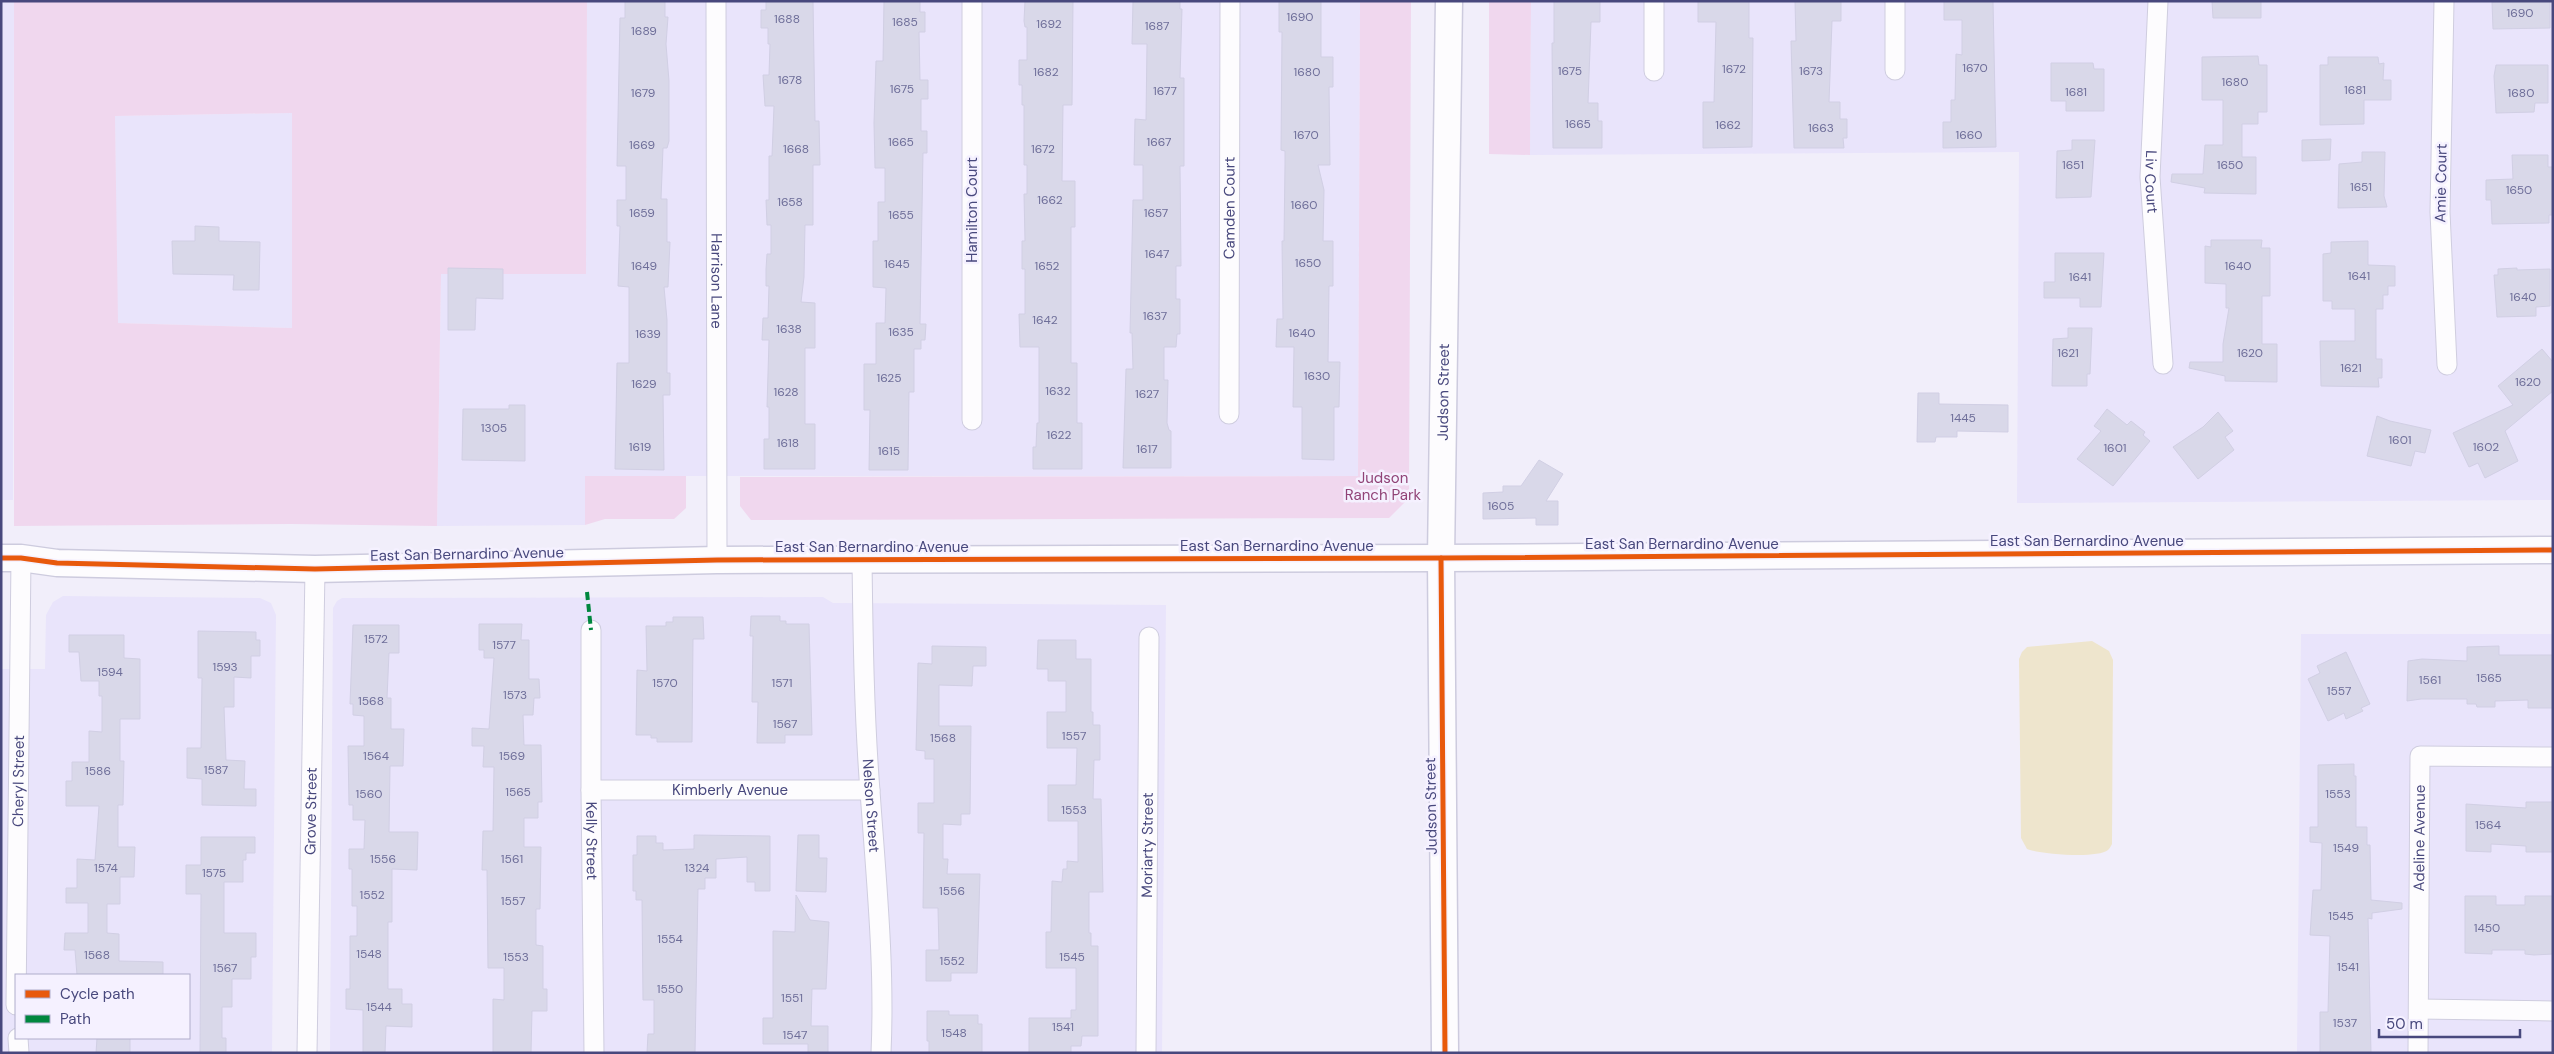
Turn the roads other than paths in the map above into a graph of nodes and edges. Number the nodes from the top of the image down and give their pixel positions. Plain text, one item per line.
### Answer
1 (716, 1) edge
2 (972, 1) edge
3 (1230, 1) edge
4 (1449, 1) edge
5 (1654, 1) edge
6 (1895, 1) edge
7 (2158, 1) edge
8 (2444, 1) edge
9 (1895, 70) dead end
10 (1654, 71) dead end
11 (2163, 364) dead end
12 (2447, 364) dead end
13 (1229, 414) dead end
14 (972, 420) dead end
15 (2553, 550) edge
16 (11, 558) edge
17 (1441, 558) junction
18 (717, 560) junction
19 (862, 560) junction
20 (315, 569) junction
21 (591, 630) dead end
22 (1149, 637) dead end
23 (2553, 757) edge
24 (591, 790) junction
25 (870, 790) junction
26 (16, 974) edge
27 (2418, 1009) junction
28 (2553, 1011) edge
29 (18, 1039) edge
30 (19, 1053) edge
31 (307, 1053) edge
32 (594, 1053) edge
33 (881, 1053) edge
34 (1146, 1053) edge
35 (1446, 1053) edge
36 (2418, 1053) edge

1 - 18 street, Harrison Lane
2 - 14 street, Hamilton Court
3 - 13 street, Camden Court
4 - 17 street, Judson Street
5 - 10 street
6 - 9 street
7 - 11 street, Liv Court
8 - 12 street, Amie Court
15 - 17 street, East San Bernardino Avenue
16 - 20 street, East San Bernardino Avenue
16 - 26 street, Cheryl Street
17 - 19 street, East San Bernardino Avenue
17 - 35 street, Judson Street
18 - 19 street, East San Bernardino Avenue
18 - 20 street, East San Bernardino Avenue
19 - 25 street, Nelson Street
20 - 31 street, Grove Street
21 - 24 street, Kelly Street
22 - 34 street, Moriarty Street
23 - 27 street, Adeline Avenue
24 - 25 street, Kimberly Avenue
24 - 32 street, Kelly Street
25 - 33 street, Nelson Street
27 - 28 street
27 - 36 street, Adeline Avenue
29 - 30 street

